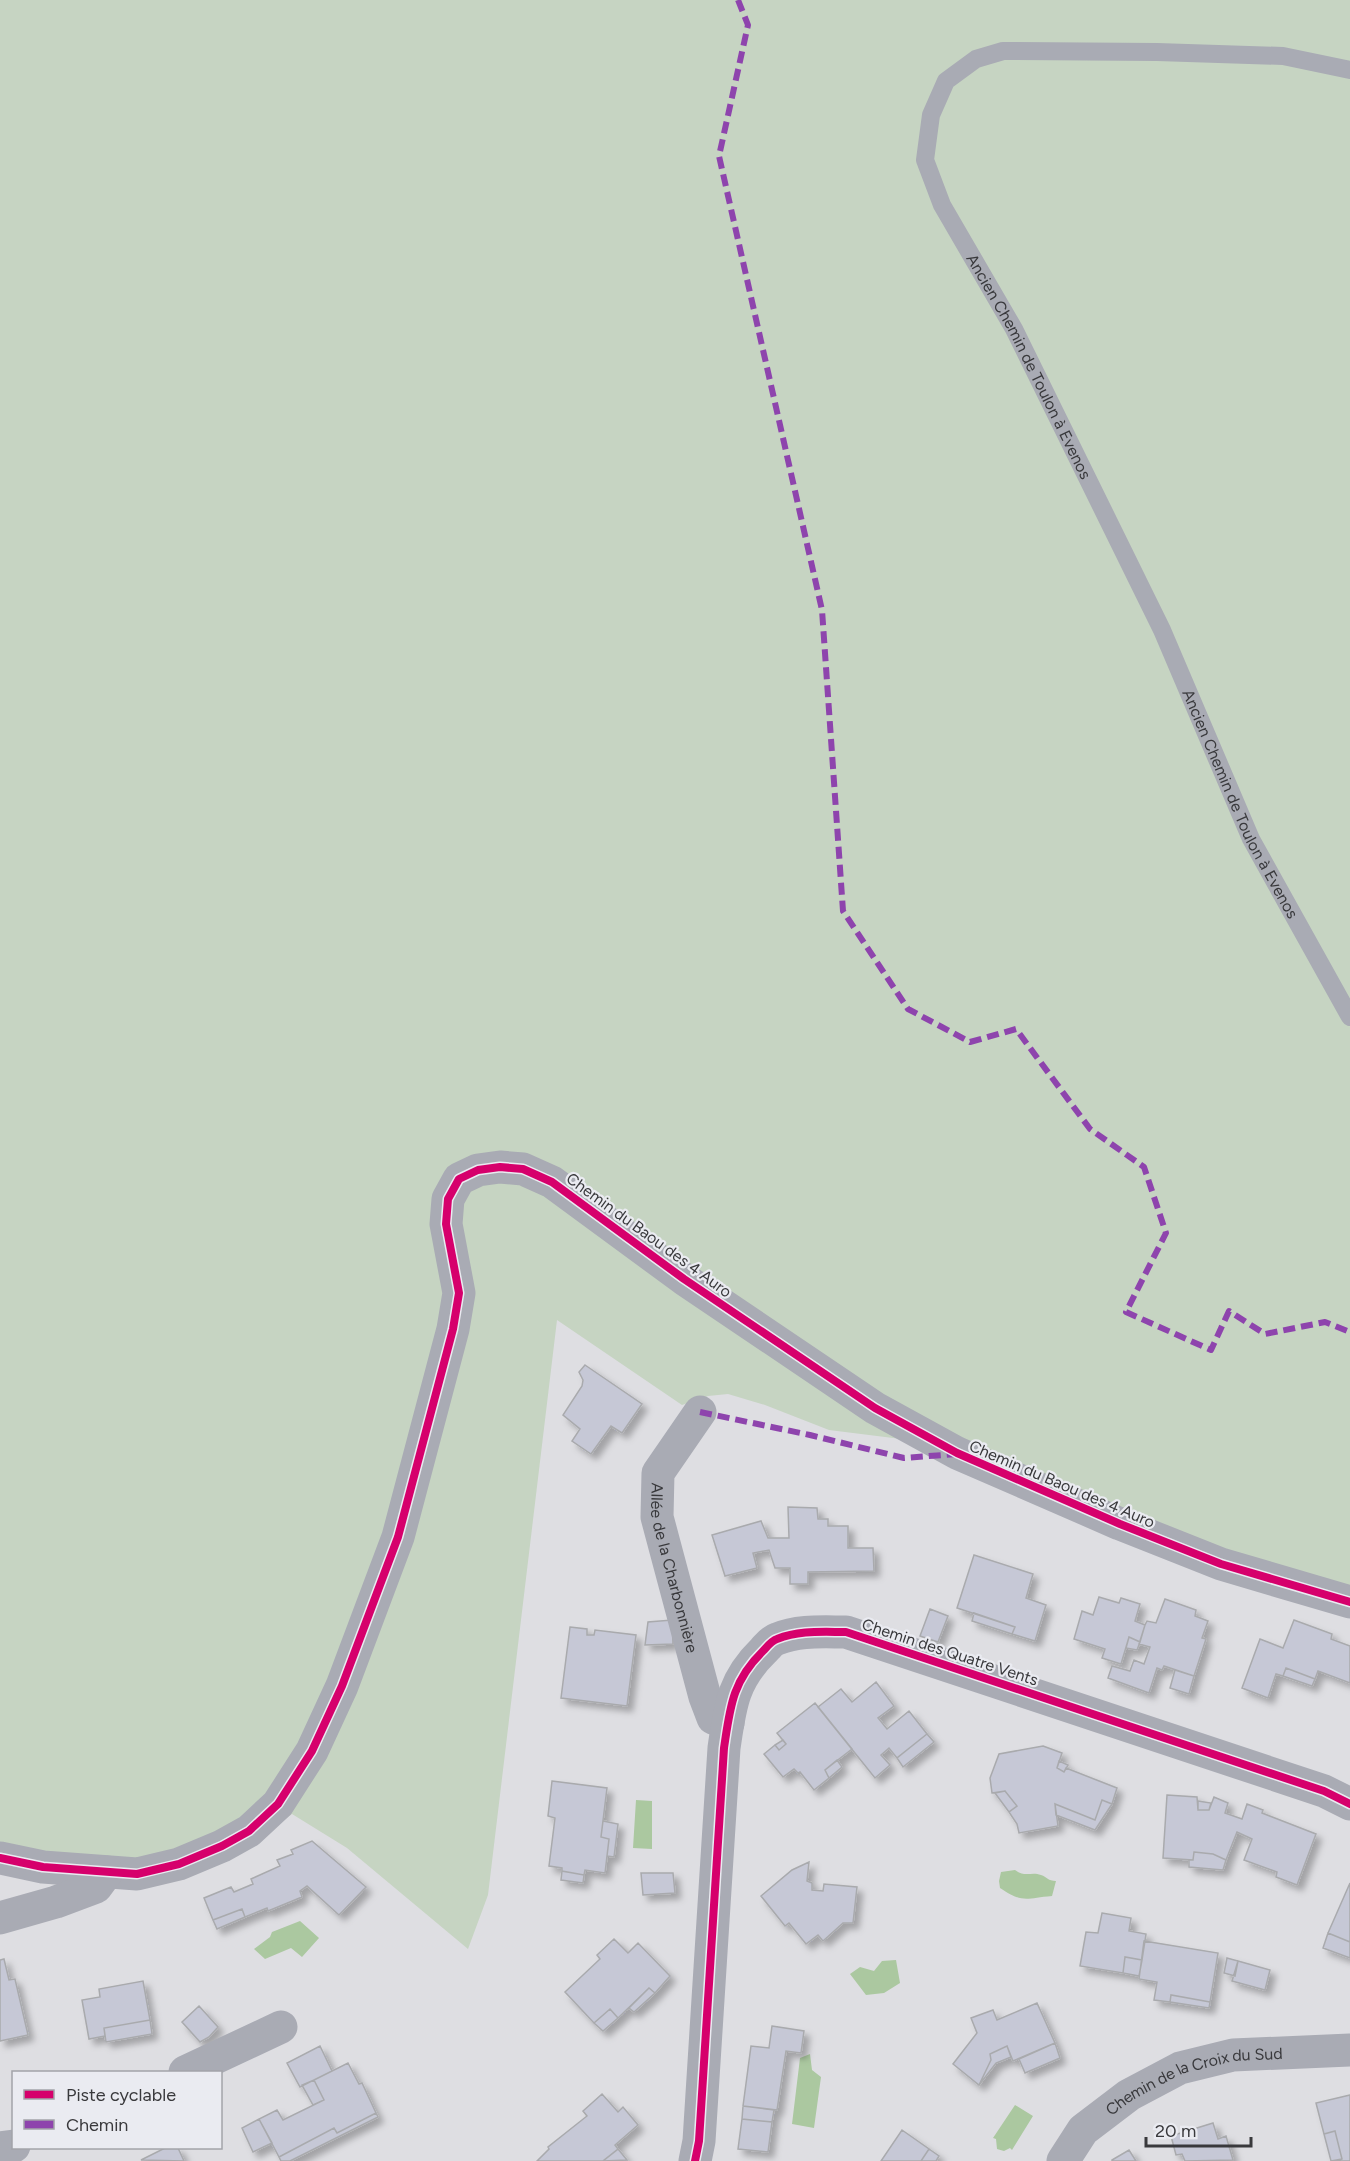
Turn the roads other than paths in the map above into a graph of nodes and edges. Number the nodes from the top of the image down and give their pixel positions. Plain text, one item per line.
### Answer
1 (1350, 70) edge
2 (1350, 1017) edge
3 (700, 1412) dead end
4 (1350, 1602) edge
5 (728, 1723) junction
6 (1350, 1804) edge
7 (0, 1858) edge
8 (107, 1872) junction
9 (0, 1918) edge
10 (281, 2027) dead end
11 (1350, 2050) edge
12 (189, 2071) edge
13 (695, 2161) edge
14 (1063, 2161) edge

1 - 2 lane, Ancien Chemin de Toulon à Evenos
3 - 5 street, Allée de la Charbonnière
4 - 8 street, Chemin du Baou des 4 Auro
5 - 6 street, Chemin des Quatre Vents
5 - 13 street, Chemin des Quatre Vents
7 - 8 street, Chemin du Baou des 4 Auro
8 - 9 street
10 - 12 street
11 - 14 street, Chemin de la Croix du Sud

